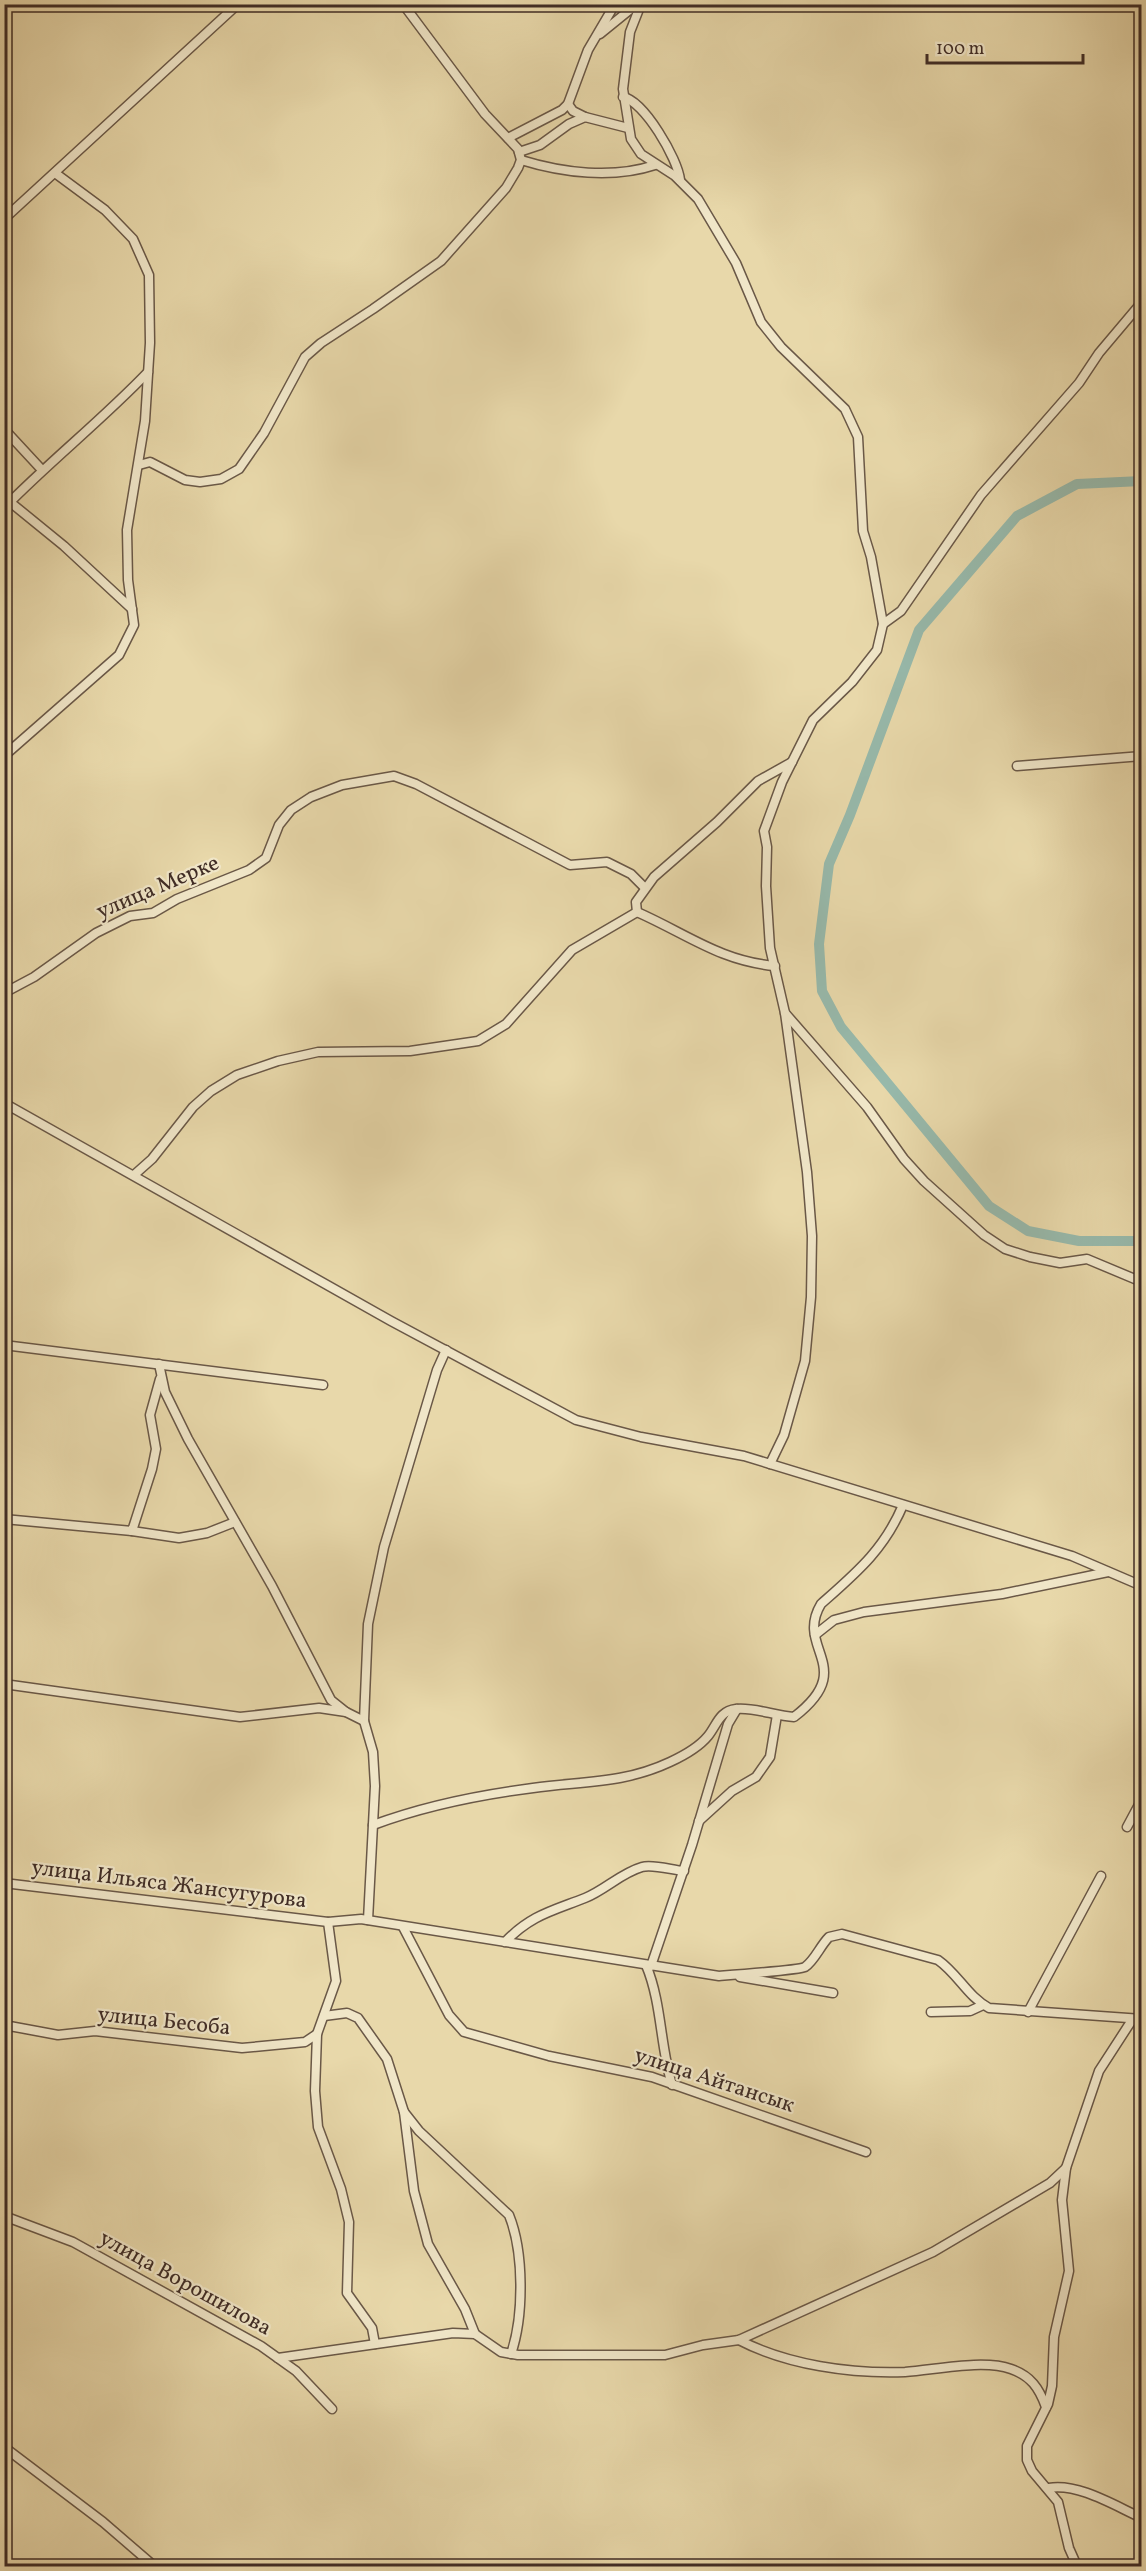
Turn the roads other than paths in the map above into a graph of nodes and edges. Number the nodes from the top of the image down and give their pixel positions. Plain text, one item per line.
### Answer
1 (238, 4) edge
2 (403, 4) edge
3 (615, 4) edge
4 (639, 4) edge
5 (595, 38) junction
6 (623, 97) junction
7 (568, 104) junction
8 (585, 117) junction
9 (628, 128) junction
10 (508, 138) junction
11 (520, 156) junction
12 (655, 165) junction
13 (55, 173) junction
14 (680, 180) junction
15 (4, 219) edge
16 (1142, 302) edge
17 (148, 372) junction
18 (4, 429) edge
19 (139, 465) junction
20 (42, 470) junction
21 (7, 505) edge
22 (132, 609) junction
23 (883, 624) junction
24 (4, 756) edge
25 (1142, 756) edge
26 (792, 762) junction
27 (1017, 766) dead end
28 (645, 888) junction
29 (638, 912) junction
30 (775, 966) junction
31 (4, 993) edge
32 (786, 1013) junction
33 (4, 1103) edge
34 (134, 1175) junction
35 (1142, 1282) edge
36 (4, 1345) edge
37 (446, 1350) junction
38 (159, 1364) junction
39 (160, 1378) junction
40 (323, 1384) dead end
41 (770, 1464) junction
42 (903, 1505) junction
43 (4, 1519) edge
44 (235, 1522) junction
45 (128, 1531) junction
46 (1108, 1572) junction
47 (1142, 1586) edge
48 (815, 1635) junction
49 (4, 1684) edge
50 (737, 1709) junction
51 (346, 1712) junction
52 (777, 1715) junction
53 (364, 1721) junction
54 (1142, 1799) edge
55 (699, 1821) junction
56 (373, 1825) junction
57 (1127, 1827) dead end
58 (684, 1871) junction
59 (1101, 1876) dead end
60 (4, 1883) edge
61 (368, 1920) junction
62 (328, 1922) junction
63 (403, 1927) junction
64 (505, 1942) junction
65 (648, 1966) junction
66 (731, 1975) junction
67 (833, 1993) dead end
68 (983, 2005) junction
69 (931, 2012) dead end
70 (1028, 2012) junction
71 (324, 2016) junction
72 (1137, 2020) edge
73 (4, 2025) edge
74 (317, 2034) junction
75 (672, 2085) junction
76 (404, 2112) junction
77 (866, 2152) dead end
78 (1066, 2168) junction
79 (4, 2216) edge
80 (475, 2334) junction
81 (739, 2340) junction
82 (375, 2344) junction
83 (511, 2354) junction
84 (278, 2358) junction
85 (1046, 2408) junction
86 (332, 2409) dead end
87 (4, 2447) edge
88 (1049, 2488) junction
89 (1142, 2518) edge
90 (154, 2566) edge
91 (1077, 2566) edge

1 - 13 street
2 - 10 street
3 - 5 street
4 - 5 street
4 - 6 street
5 - 7 street
6 - 9 street
6 - 14 street
7 - 8 street
7 - 10 street
8 - 9 street
8 - 11 street
9 - 12 street
10 - 11 street
11 - 12 street
11 - 19 street
12 - 14 street
13 - 15 street
13 - 17 street
14 - 23 street
16 - 23 street
17 - 19 street
17 - 20 street
18 - 20 street
19 - 22 street
20 - 21 street
21 - 22 street
22 - 24 street
23 - 26 street
25 - 27 street
26 - 28 street
26 - 30 street
28 - 29 street
28 - 31 street, улица Мерке
29 - 30 street
29 - 34 street
30 - 32 street
32 - 35 street
32 - 41 street
33 - 34 street
34 - 37 street
36 - 38 street
37 - 41 street
37 - 53 street
38 - 39 street
38 - 40 street
39 - 44 street
39 - 45 street
41 - 42 street
42 - 46 street
42 - 48 street
43 - 45 street
44 - 45 street
44 - 51 street
46 - 47 street
46 - 48 street
48 - 52 street
49 - 51 street
50 - 52 street
50 - 55 street
50 - 56 street
51 - 53 street
52 - 55 street
53 - 56 street
54 - 57 street
55 - 58 street
56 - 61 street
58 - 64 street
58 - 65 street
59 - 70 street
60 - 62 street, улица Ильяса Жансугурова
61 - 62 street, улица Ильяса Жансугурова
61 - 63 street, улица Ильяса Жансугурова
62 - 71 street
63 - 64 street, улица Ильяса Жансугурова
63 - 75 street, улица Айтансык
64 - 65 street, улица Ильяса Жансугурова
65 - 66 street, улица Ильяса Жансугурова
65 - 75 street
66 - 67 street
66 - 68 street
68 - 69 street
68 - 70 street
70 - 72 street
71 - 74 street
71 - 76 street
72 - 78 street
73 - 74 street, улица Бесоба
74 - 82 street
75 - 77 street, улица Айтансык
76 - 80 street
76 - 83 street
78 - 81 street
78 - 85 street
79 - 84 street, улица Ворошилова
80 - 82 street
80 - 83 street
81 - 83 street
81 - 85 street
82 - 84 street
84 - 86 street, улица Ворошилова
85 - 88 street
87 - 90 street
88 - 89 street
88 - 91 street

